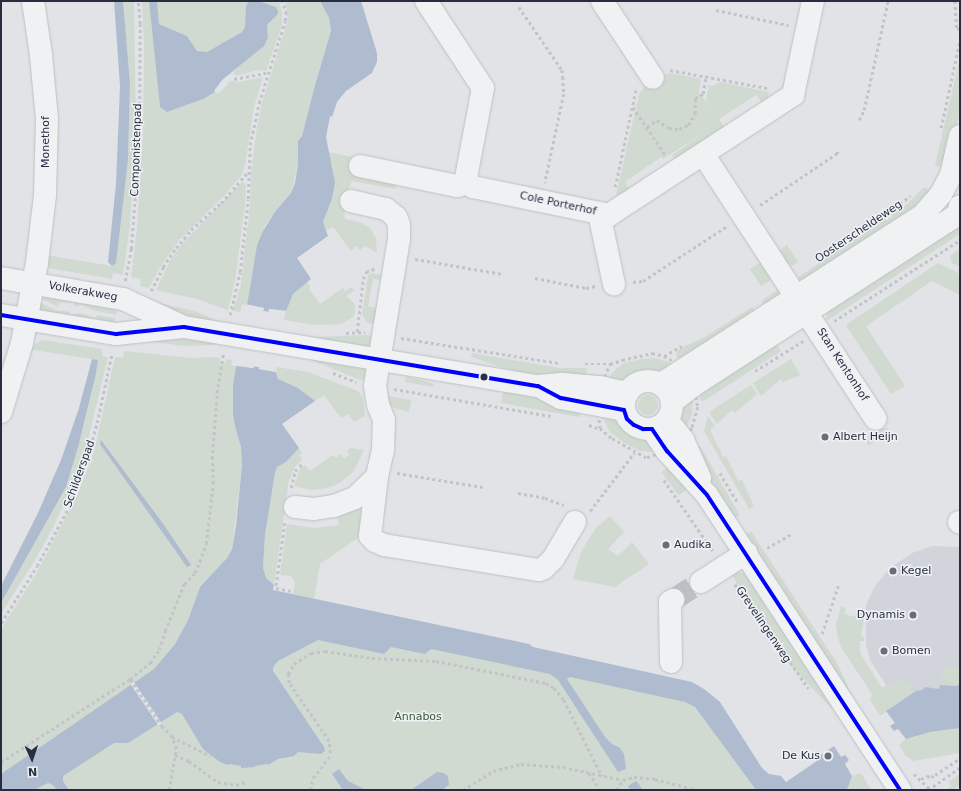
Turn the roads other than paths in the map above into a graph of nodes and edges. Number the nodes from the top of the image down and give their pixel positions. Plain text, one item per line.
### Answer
1 (33, 1) edge
2 (426, 1) edge
3 (602, 1) edge
4 (813, 1) edge
5 (652, 78) road end
6 (950, 135) edge
7 (703, 154) junction
8 (360, 166) dead end
9 (469, 183) junction
10 (941, 194) junction
11 (351, 201) dead end
12 (959, 212) edge
13 (604, 214) junction
14 (1, 278) edge
15 (33, 284) junction
16 (614, 284) road end
17 (802, 304) junction
18 (1, 315) edge
19 (26, 319) junction
20 (184, 327) junction
21 (379, 360) junction
22 (661, 384) junction
23 (625, 401) junction
24 (1, 412) edge
25 (664, 417) junction
26 (876, 419) dead end
27 (378, 474) junction
28 (290, 506) road end
29 (576, 515) road end
30 (746, 553) junction
31 (701, 582) tunnel mouth
32 (672, 600) dead end
33 (671, 662) dead end
34 (909, 786) edge

1 - 15 street, Monethof
2 - 9 street
3 - 5 street
4 - 7 street, Cole Porterhof
6 - 10 street, Oosterscheldeweg
7 - 13 street, Cole Porterhof
7 - 17 street
8 - 9 street, Cole Porterhof
9 - 13 street, Cole Porterhof
10 - 12 street
10 - 17 street, Oosterscheldeweg
11 - 21 street
12 - 17 street, Oosterscheldeweg
13 - 16 street
14 - 15 street, Volkerakweg
15 - 19 street, Monethof
15 - 20 street, Volkerakweg
17 - 22 street, Oosterscheldeweg
17 - 25 street, Oosterscheldeweg
17 - 26 street, Stan Kentonhof
18 - 19 street, Volkerakweg
19 - 20 street, Volkerakweg
19 - 24 street, Monethof
20 - 21 street, Volkerakweg
21 - 23 street, Volkerakweg
21 - 27 street
22 - 23 street
22 - 25 street
23 - 25 street
25 - 30 street
27 - 28 street
27 - 29 street
30 - 31 street
30 - 34 street
32 - 33 street

